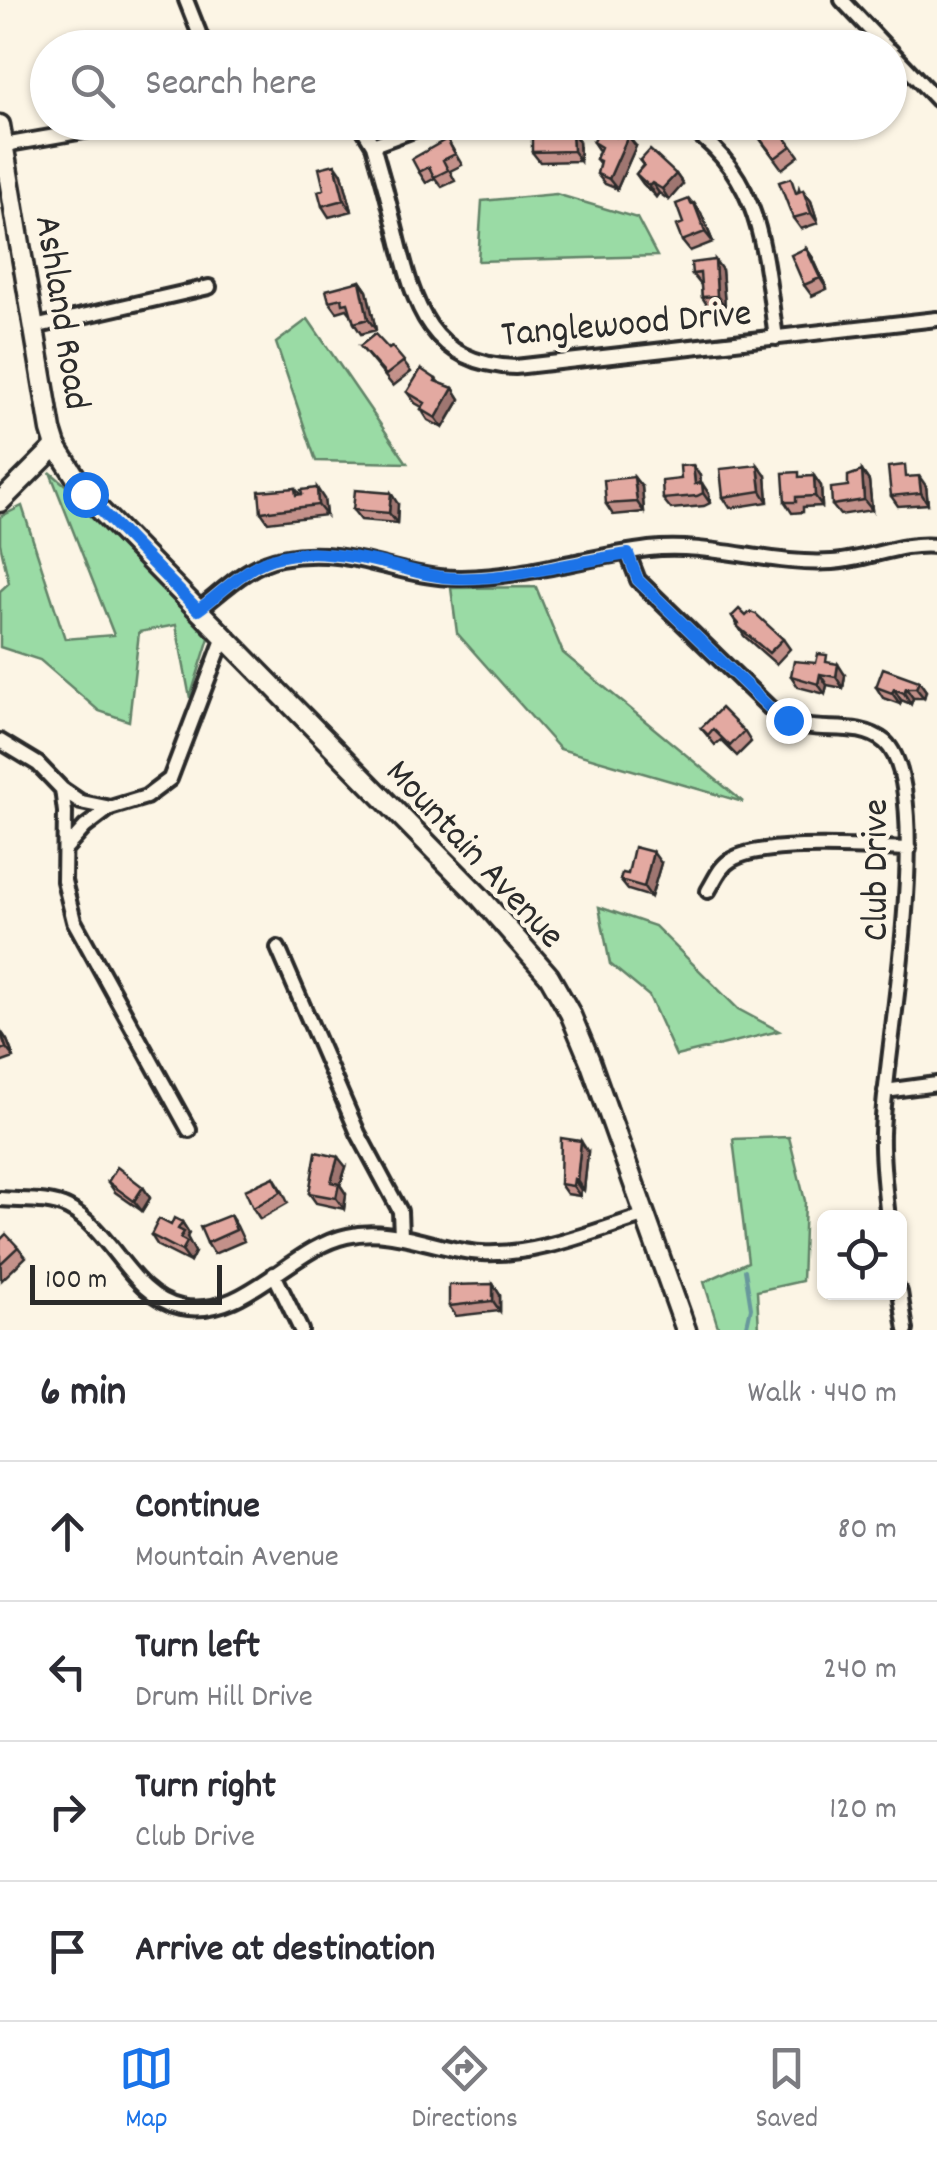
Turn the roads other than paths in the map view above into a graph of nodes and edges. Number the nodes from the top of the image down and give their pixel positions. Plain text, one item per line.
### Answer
1 (186, 0) edge
2 (842, 0) edge
3 (198, 30) edge
4 (870, 30) edge
5 (907, 69) edge
6 (937, 100) edge
7 (0, 125) edge
8 (33, 140) edge
9 (370, 140) edge
10 (386, 140) edge
11 (705, 140) edge
12 (4, 145) junction
13 (373, 145) junction
14 (209, 287) dead end
15 (937, 319) edge
16 (34, 327) junction
17 (776, 338) junction
18 (56, 446) junction
19 (91, 501) joint
20 (0, 502) edge
21 (937, 546) edge
22 (628, 554) junction
23 (198, 610) junction
24 (224, 637) junction
25 (0, 740) edge
26 (62, 790) junction
27 (110, 808) junction
28 (66, 848) junction
29 (909, 849) junction
30 (708, 891) dead end
31 (278, 948) dead end
32 (937, 1084) edge
33 (885, 1091) junction
34 (189, 1130) dead end
35 (0, 1199) edge
36 (887, 1210) edge
37 (646, 1216) junction
38 (402, 1236) junction
39 (274, 1274) junction
40 (901, 1300) edge
41 (301, 1330) edge
42 (686, 1330) edge
43 (906, 1330) edge

1 - 3 street
2 - 4 street
5 - 6 street
7 - 12 main road, Ashland Road
8 - 12 street
9 - 13 street, Tanglewood Drive
10 - 13 street
11 - 17 street
12 - 16 main road, Ashland Road
13 - 17 street, Tanglewood Drive
14 - 16 street
15 - 17 street, Tanglewood Drive
16 - 18 main road, Ashland Road
18 - 19 main road, Ashland Road
18 - 20 main road
19 - 23 main road, Mountain Avenue
21 - 22 street
22 - 23 street
22 - 29 street, Club Drive
23 - 24 main road, Mountain Avenue
24 - 27 street
24 - 37 main road, Mountain Avenue
25 - 26 street
26 - 27 street
26 - 28 street
27 - 28 street
28 - 34 street
29 - 30 street
29 - 33 street, Club Drive
31 - 38 street
32 - 33 street
33 - 36 street, Club Drive
35 - 39 street
37 - 38 street
37 - 42 main road, Mountain Avenue
38 - 39 street
39 - 41 street
40 - 43 street

